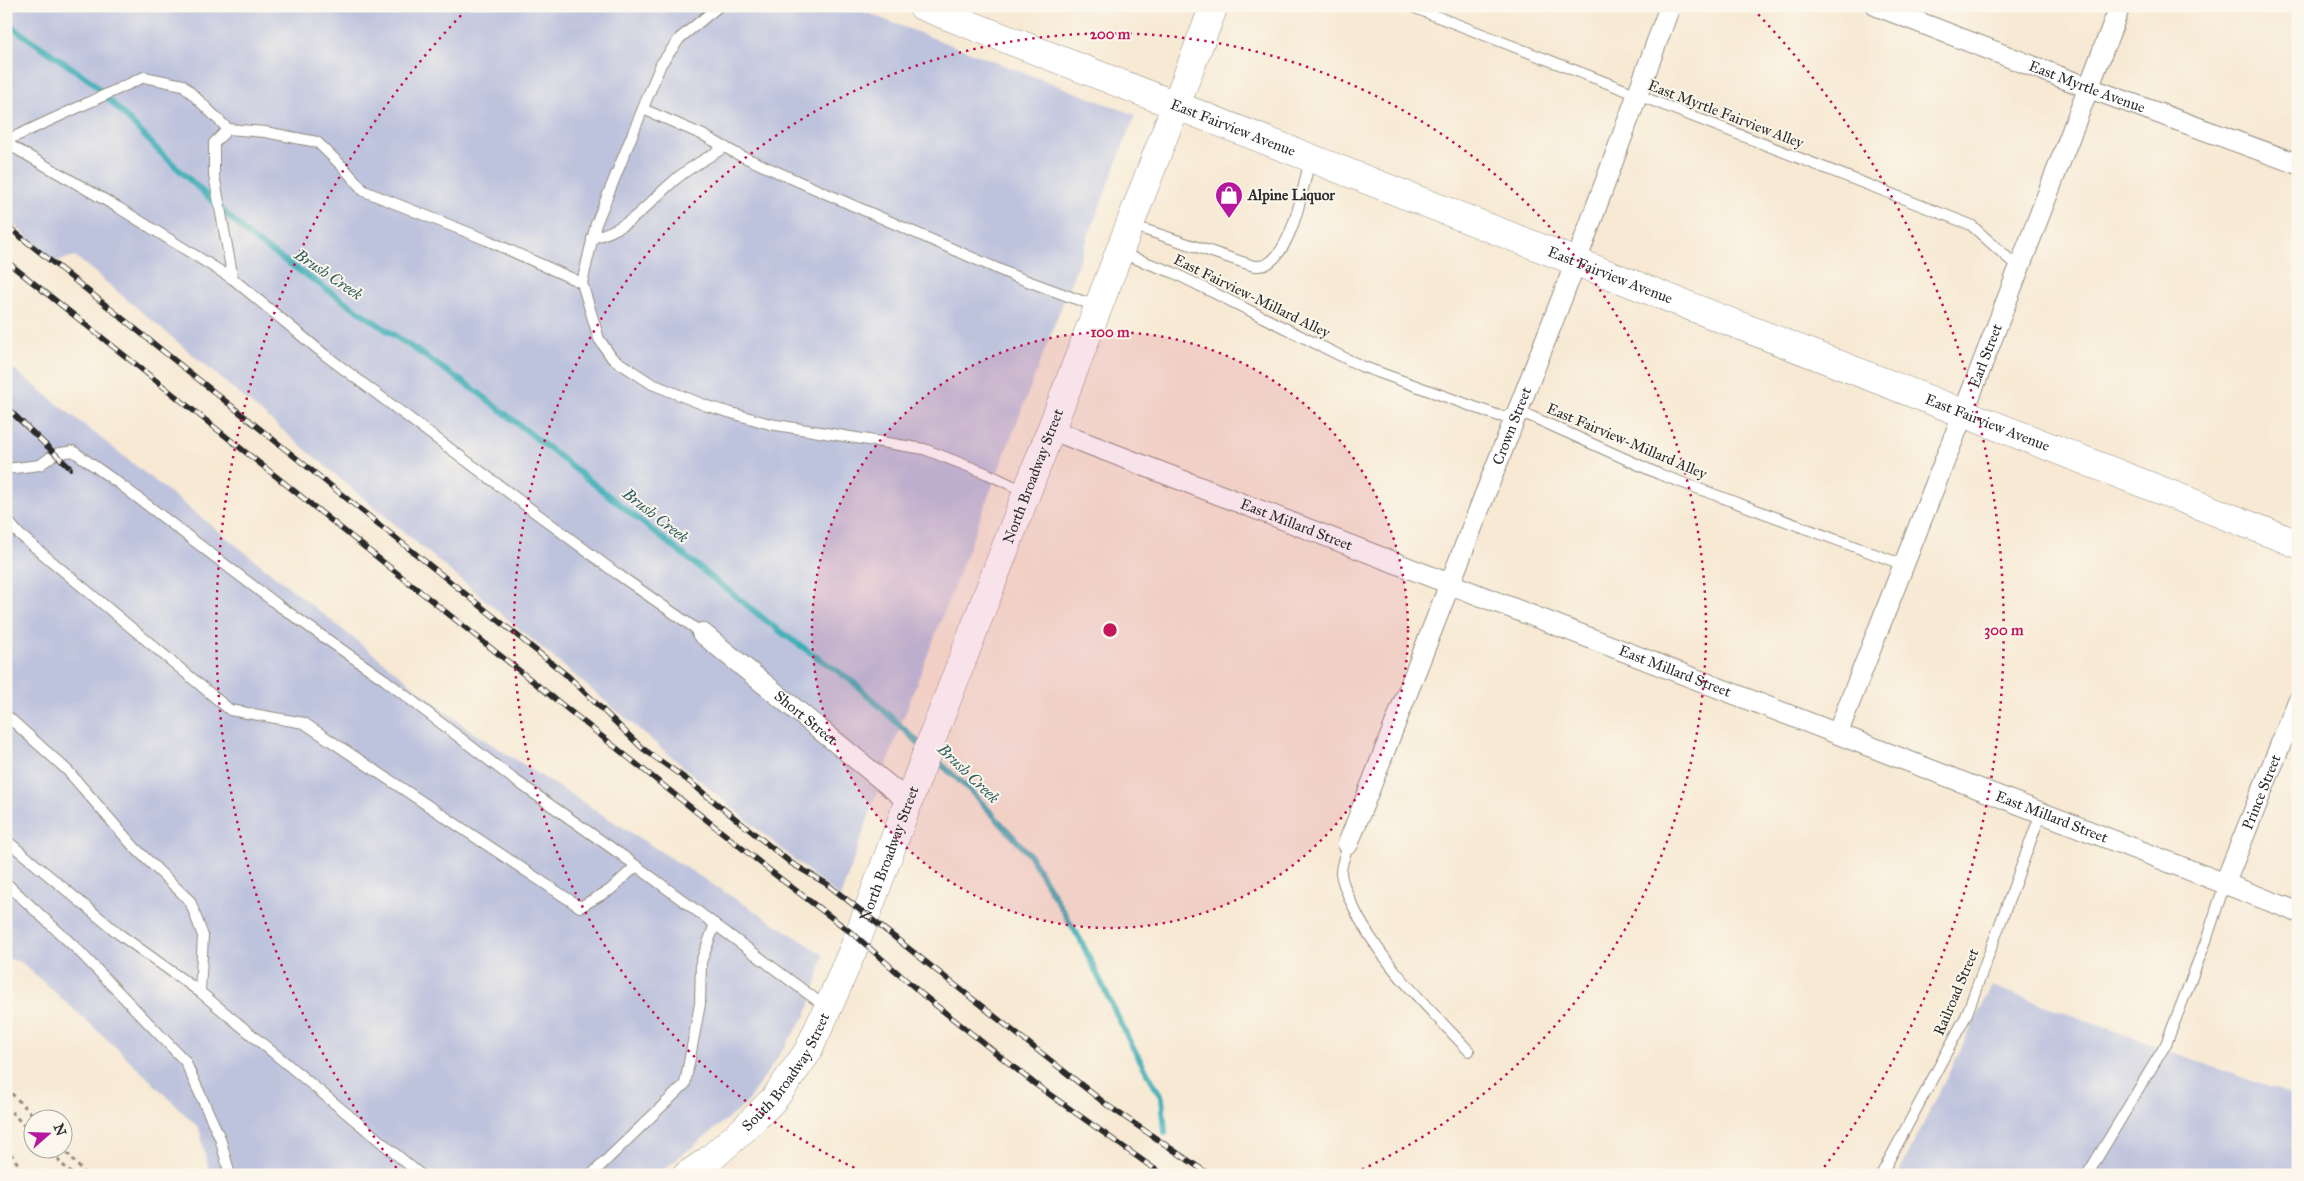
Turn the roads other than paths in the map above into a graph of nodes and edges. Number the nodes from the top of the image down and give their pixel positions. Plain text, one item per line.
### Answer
1 (719, 6) edge
2 (922, 6) edge
3 (1214, 6) edge
4 (1410, 6) edge
5 (1670, 6) edge
6 (1877, 6) edge
7 (2120, 6) edge
8 (2088, 88) junction
9 (1637, 96) junction
10 (1176, 105) junction
11 (643, 109) junction
12 (228, 129) junction
13 (6, 137) edge
14 (6, 143) edge
15 (725, 147) junction
16 (1310, 157) junction
17 (2298, 164) edge
18 (1130, 224) junction
19 (592, 238) junction
20 (1120, 253) junction
21 (1576, 262) junction
22 (2019, 268) junction
23 (233, 279) junction
24 (582, 283) junction
25 (1099, 307) junction
26 (1516, 414) junction
27 (1963, 414) junction
28 (1052, 430) junction
29 (6, 469) edge
30 (1027, 493) junction
31 (6, 518) edge
32 (2298, 544) edge
33 (1904, 566) junction
34 (1449, 585) junction
35 (702, 633) joint
36 (2298, 701) edge
37 (6, 715) edge
38 (1838, 732) junction
39 (914, 792) junction
40 (2041, 813) junction
41 (6, 840) edge
42 (1348, 844) joint
43 (636, 866) junction
44 (2225, 883) junction
45 (7, 884) edge
46 (2298, 912) edge
47 (715, 924) junction
48 (855, 946) joint
49 (200, 992) junction
50 (828, 1008) junction
51 (1469, 1051) dead end
52 (230, 1175) edge
53 (422, 1175) edge
54 (591, 1175) edge
55 (688, 1175) edge
56 (1881, 1175) edge
57 (2087, 1175) edge

1 - 11 lane
2 - 10 street, East Fairview Avenue
3 - 10 street, North Broadway Street
4 - 9 lane, East Myrtle Fairview Alley
5 - 9 street, Crown Street
6 - 8 street, East Myrtle Avenue
7 - 8 street, Earl Street
8 - 17 street, East Myrtle Avenue
8 - 22 street, Earl Street
9 - 21 street, Crown Street
9 - 22 lane, East Myrtle Fairview Alley
10 - 16 street, East Fairview Avenue
10 - 18 street, North Broadway Street
11 - 15 lane
11 - 19 lane
12 - 13 lane
12 - 23 lane
12 - 24 lane
14 - 23 lane
15 - 19 lane
15 - 25 lane
16 - 18 lane
16 - 21 street, East Fairview Avenue
18 - 20 street, North Broadway Street
19 - 24 lane
20 - 25 street, North Broadway Street
20 - 26 lane, East Fairview-Millard Alley
21 - 26 street, Crown Street
21 - 27 street, East Fairview Avenue
22 - 27 street, Earl Street
23 - 35 lane
24 - 30 lane
25 - 28 street, North Broadway Street
26 - 33 lane, East Fairview-Millard Alley
26 - 34 street, Crown Street
27 - 32 street, East Fairview Avenue
27 - 33 street, Earl Street
28 - 30 street, North Broadway Street
28 - 34 street, East Millard Street
29 - 43 lane
30 - 39 street, North Broadway Street
31 - 43 lane
33 - 38 street, Earl Street
34 - 38 street, East Millard Street
34 - 42 street, Crown Street
35 - 39 street, Short Street
36 - 44 street, Prince Street
37 - 49 lane
38 - 40 street, East Millard Street
39 - 48 street, North Broadway Street
40 - 44 street, East Millard Street
40 - 56 lane, Railroad Street
41 - 49 lane
42 - 51 lane
43 - 47 lane
44 - 46 street, East Millard Street
44 - 57 lane
45 - 52 lane
47 - 50 lane
47 - 54 lane
48 - 50 street, South Broadway Street
49 - 53 lane
50 - 55 street, South Broadway Street

